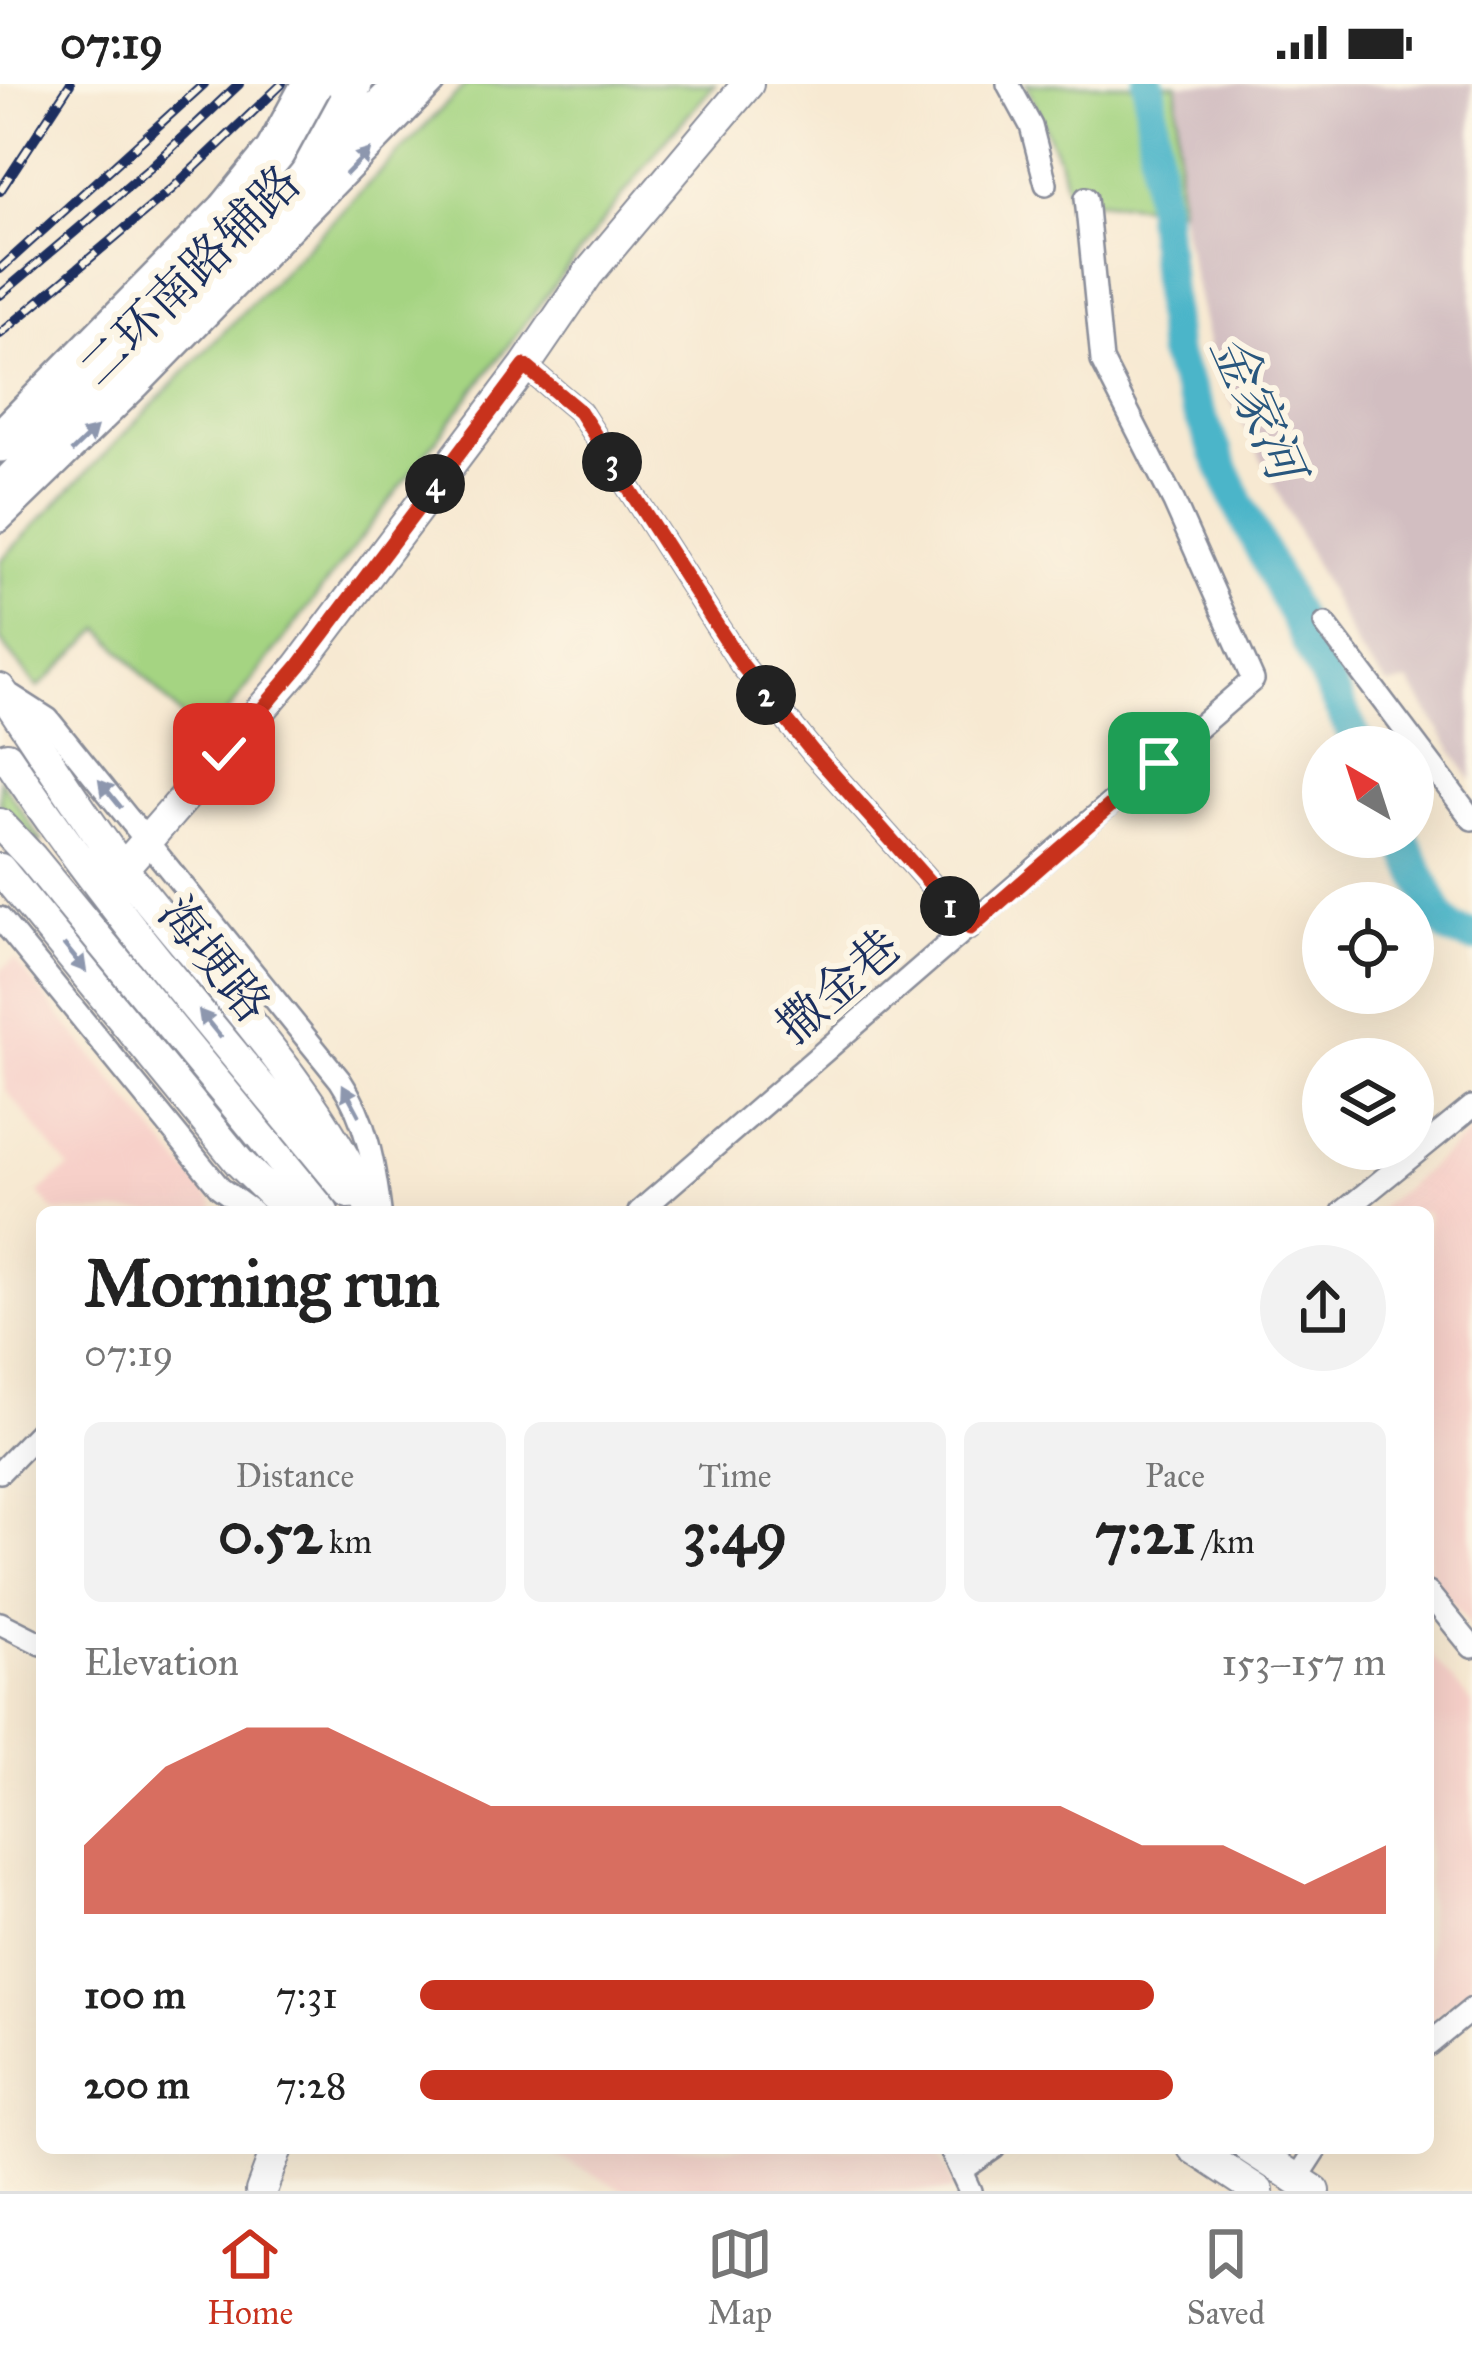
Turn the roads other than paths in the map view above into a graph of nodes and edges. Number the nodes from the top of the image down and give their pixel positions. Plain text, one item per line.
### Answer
1 (316, 84) edge
2 (352, 84) edge
3 (406, 84) edge
4 (434, 84) edge
5 (748, 84) edge
6 (1007, 84) edge
7 (1046, 184) dead end
8 (1086, 198) dead end
9 (228, 210) junction
10 (525, 366) junction
11 (0, 415) edge
12 (0, 442) edge
13 (0, 495) edge
14 (0, 521) edge
15 (1325, 624) dead end
16 (0, 689) edge
17 (7, 757) dead end
18 (1472, 819) edge
19 (0, 824) edge
20 (148, 841) junction
21 (123, 868) junction
22 (0, 869) edge
23 (0, 918) edge
24 (970, 928) junction
25 (1472, 1107) edge
26 (245, 1206) edge
27 (284, 1206) edge
28 (317, 1206) edge
29 (367, 1206) edge
30 (369, 1206) edge
31 (372, 1206) edge
32 (646, 1206) edge
33 (1350, 1206) edge
34 (36, 1436) edge
35 (0, 1472) edge
36 (1434, 1600) edge
37 (0, 1623) edge
38 (36, 1641) edge
39 (1472, 1647) edge
40 (1472, 2009) edge
41 (1434, 2039) edge
42 (275, 2154) edge
43 (953, 2154) edge
44 (989, 2154) edge
45 (1202, 2154) edge
46 (1258, 2154) edge
47 (1315, 2154) edge
48 (966, 2181) edge
49 (1306, 2185) edge
50 (261, 2191) edge
51 (1258, 2191) edge

1 - 9 highway, bridge
1 - 11 street, 二环南路辅路
2 - 9 highway, bridge
3 - 13 highway
14 -> 4 street, 二环南路辅路
5 - 10 main road
6 - 7 street
8 - 24 street, 撒金巷
9 - 12 highway
10 - 20 main road
10 - 24 street
15 - 18 street
20 -> 16 street
16 - 21 main road
29 -> 17 main road, 海埂路
19 - 28 main road, 海埂路
20 - 21 main road
31 -> 20 street
21 - 30 main road
22 -> 27 main road
23 - 26 street
24 - 32 street, 撒金巷
25 - 33 street
34 - 35 street
36 - 39 street
37 - 38 street
40 - 41 street
42 - 50 main road
43 - 48 street
44 - 48 street
45 - 51 main road
46 - 49 main road
47 - 49 street

